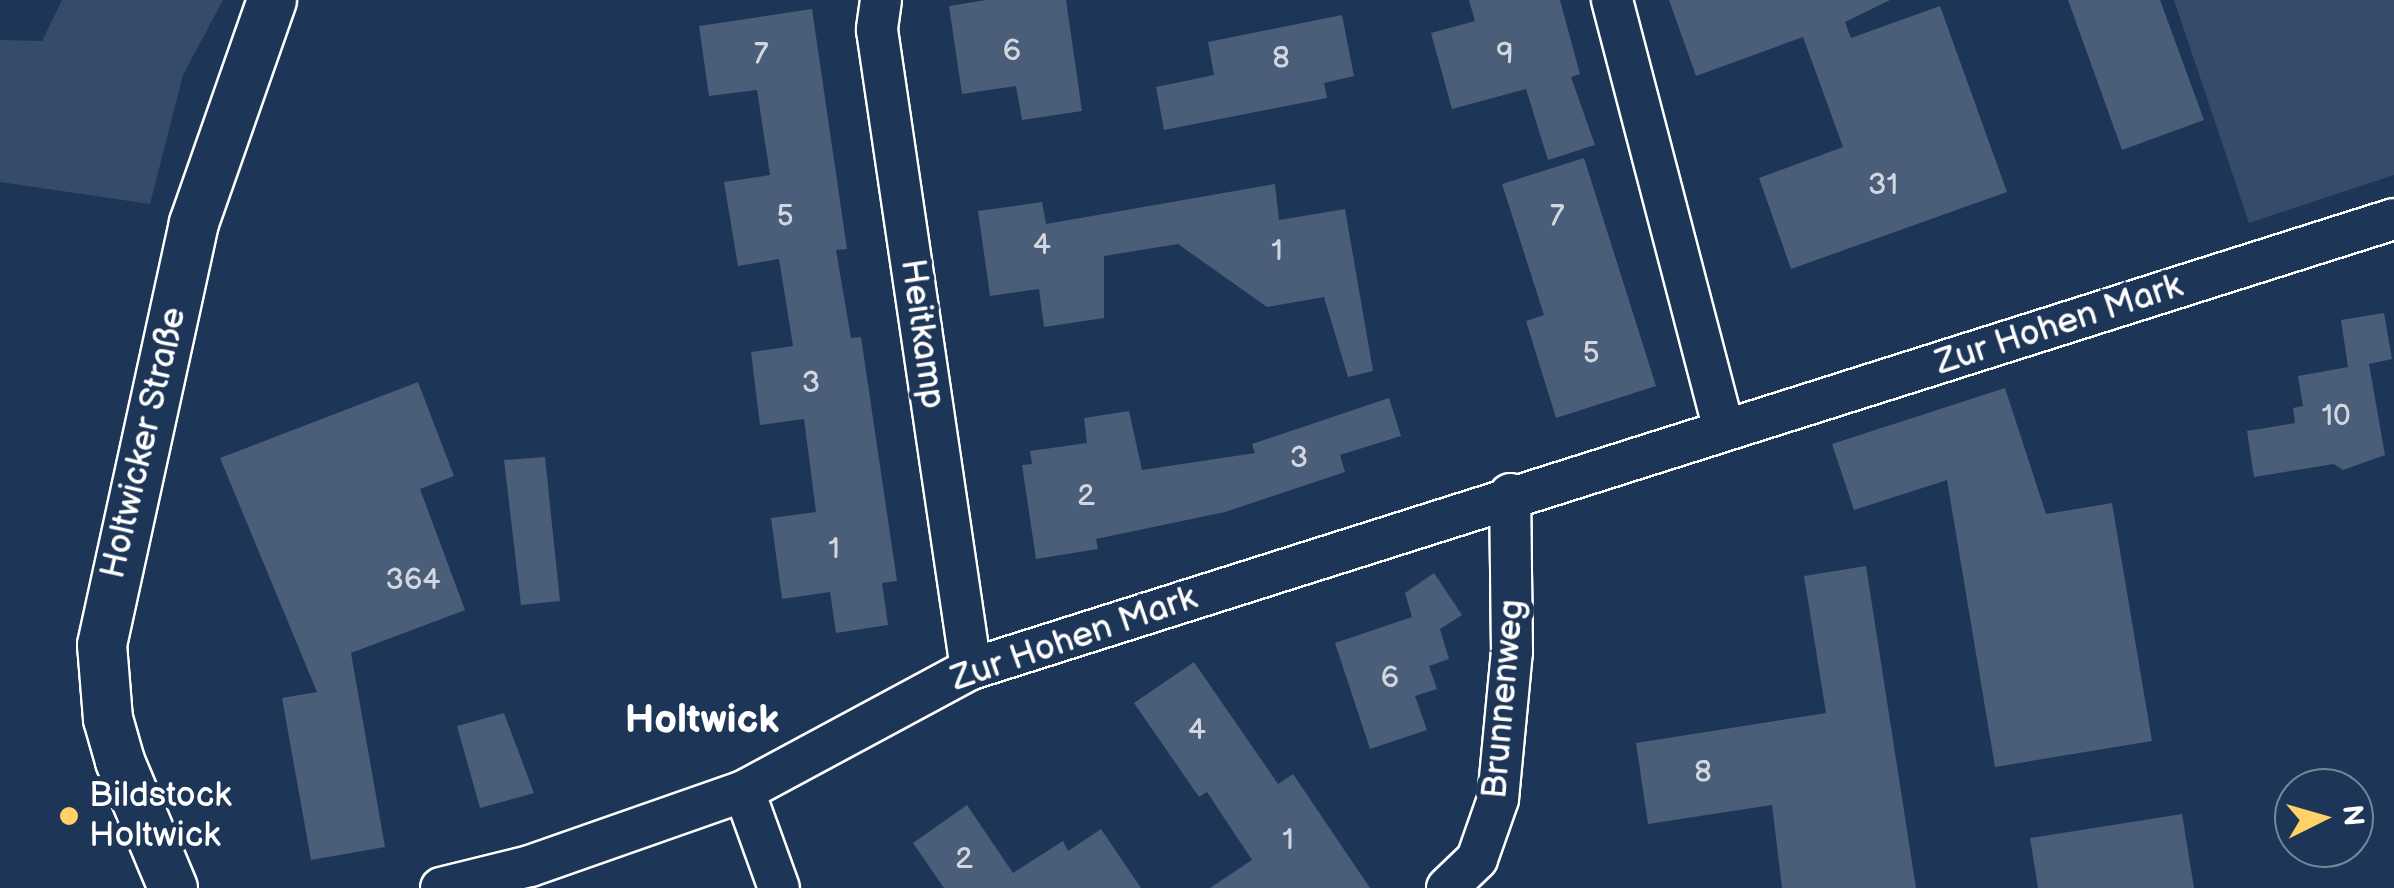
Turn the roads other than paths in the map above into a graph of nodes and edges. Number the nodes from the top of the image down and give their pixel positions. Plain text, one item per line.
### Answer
1 (272, 0) edge
2 (881, 0) edge
3 (1612, 0) edge
4 (2394, 219) edge
5 (1724, 429) junction
6 (1510, 494) junction
7 (971, 669) junction
8 (744, 791) junction
9 (168, 887) edge
10 (441, 888) edge
11 (779, 888) edge
12 (1447, 888) edge

1 - 9 street, Holtwicker Straße
2 - 7 street, Heitkamp
3 - 5 street
4 - 5 street, Zur Hohen Mark
5 - 6 street, Zur Hohen Mark
6 - 7 street, Zur Hohen Mark
6 - 12 street, Brunnenweg
7 - 8 street, Zur Hohen Mark
8 - 10 street, Zur Hohen Mark
8 - 11 street

